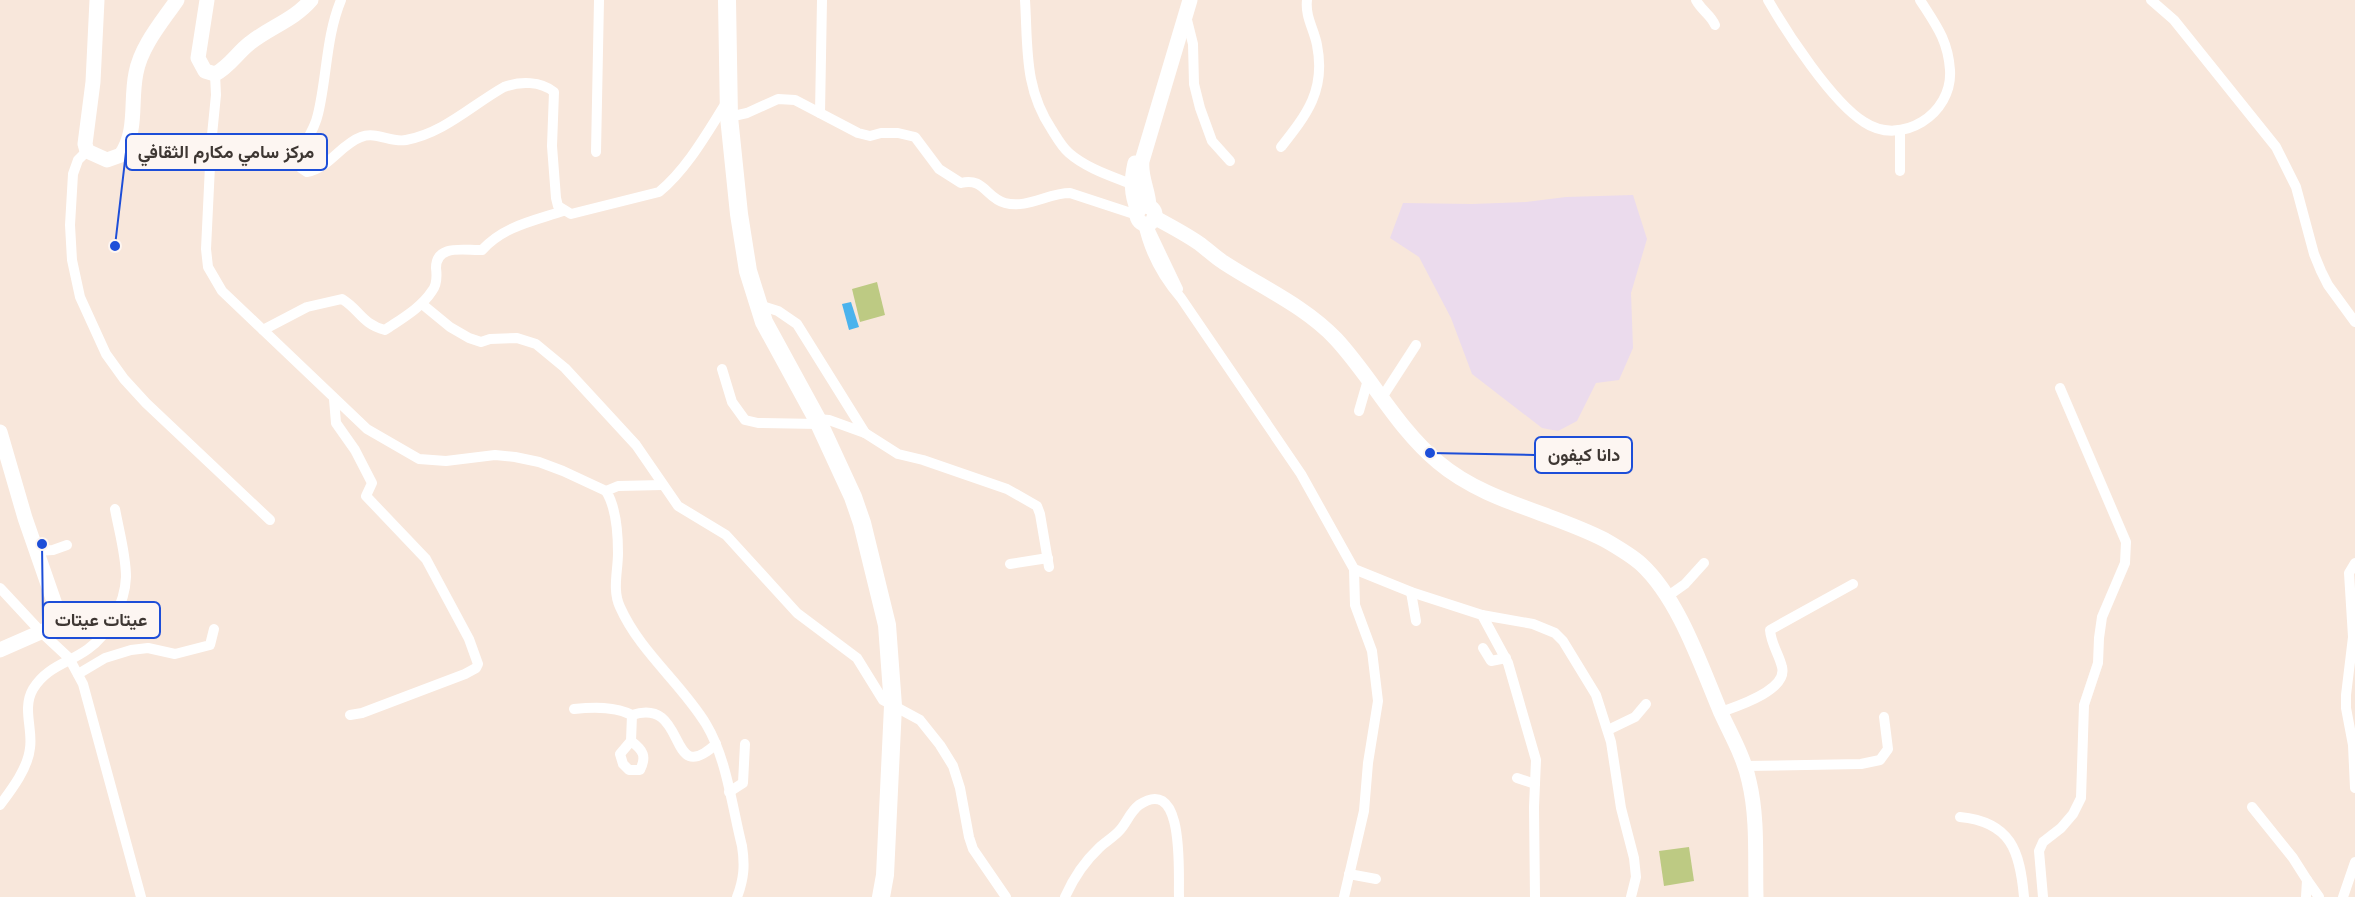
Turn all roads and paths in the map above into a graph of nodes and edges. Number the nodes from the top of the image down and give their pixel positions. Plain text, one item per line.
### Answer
1 (97, 0) edge
2 (177, 0) edge
3 (207, 0) edge
4 (311, 0) edge
5 (341, 0) edge
6 (599, 0) edge
7 (727, 0) edge
8 (822, 0) edge
9 (1025, 0) edge
10 (1307, 0) edge
11 (1696, 0) edge
12 (1768, 0) edge
13 (1920, 0) edge
14 (2151, 0) edge
15 (1188, 8) edge
16 (1715, 25) dead end
17 (215, 74) junction
18 (729, 109) junction
19 (1155, 111) junction
20 (820, 113) junction
21 (1900, 130) junction
22 (1281, 147) dead end
23 (87, 151) junction
24 (596, 152) dead end
25 (1230, 161) dead end
26 (1900, 171) dead end
27 (1131, 184) junction
28 (563, 211) junction
29 (1145, 217) junction
30 (422, 304) junction
31 (759, 306) junction
32 (2355, 322) edge
33 (263, 330) junction
34 (1416, 345) dead end
35 (722, 369) dead end
36 (1368, 380) junction
37 (2060, 388) dead end
38 (334, 399) junction
39 (1381, 399) junction
40 (1359, 411) dead end
41 (818, 421) junction
42 (0, 432) edge
43 (865, 433) junction
44 (663, 485) junction
45 (606, 491) junction
46 (115, 509) dead end
47 (270, 520) dead end
48 (67, 545) dead end
49 (36, 551) junction
50 (1704, 563) dead end
51 (2355, 563) edge
52 (1010, 564) dead end
53 (1354, 569) junction
54 (1853, 584) dead end
55 (0, 588) edge
56 (1411, 592) junction
57 (1668, 596) junction
58 (1482, 615) junction
59 (1416, 621) dead end
60 (214, 629) dead end
61 (41, 632) junction
62 (1483, 648) dead end
63 (0, 650) edge
64 (69, 658) junction
65 (1506, 658) junction
66 (78, 674) junction
67 (1646, 704) dead end
68 (893, 706) junction
69 (574, 709) dead end
70 (1721, 712) junction
71 (350, 715) dead end
72 (632, 715) junction
73 (1884, 717) dead end
74 (1608, 730) junction
75 (631, 741) dead end
76 (716, 744) junction
77 (745, 744) dead end
78 (1744, 766) junction
79 (1517, 778) dead end
80 (1535, 784) junction
81 (2355, 788) edge
82 (729, 792) junction
83 (0, 805) edge
84 (2252, 807) dead end
85 (1960, 817) dead end
86 (2355, 862) edge
87 (1349, 874) junction
88 (1376, 879) dead end
89 (2307, 880) junction
90 (141, 897) edge
91 (737, 897) edge
92 (880, 897) edge
93 (1006, 897) edge
94 (1065, 897) edge
95 (1179, 897) edge
96 (1344, 897) edge
97 (1535, 897) edge
98 (1631, 897) edge
99 (1756, 897) edge
100 (2024, 897) edge
101 (2043, 897) edge
102 (2306, 897) edge
103 (2319, 897) edge
104 (2343, 897) edge

1 - 23 street
2 - 23 street
3 - 17 street
4 - 17 street
5 - 28 street
6 - 24 street
7 - 18 main road
8 - 20 street
9 - 27 street
10 - 22 street
11 - 16 street
12 - 21 street
13 - 21 street
14 - 32 street
15 - 19 street
15 - 25 street
17 - 33 street
18 - 20 street
18 - 28 street
18 - 31 main road
19 - 27 street
19 - 29 street
20 - 29 street
21 - 26 street
23 - 47 street
27 - 29 street
28 - 30 street
29 - 36 street
29 - 53 street
30 - 33 street
30 - 44 street
31 - 41 main road
31 - 43 street
33 - 38 street
34 - 39 street
35 - 41 street
36 - 39 street
36 - 40 street
37 - 101 street
38 - 45 street
38 - 71 street
39 - 57 street
41 - 43 street
41 - 68 main road
42 - 49 street
43 - 52 street
44 - 45 street
44 - 68 street
45 - 76 street
46 - 64 street
48 - 49 street
49 - 61 street
50 - 57 street
51 - 81 street
53 - 56 street
53 - 87 street
54 - 70 street
55 - 61 street
56 - 58 street
56 - 59 street
57 - 70 street
58 - 65 street
58 - 74 street
60 - 66 street
61 - 63 street
61 - 64 street
62 - 65 street
64 - 66 street
64 - 83 street
65 - 80 street
66 - 90 street
67 - 74 street
68 - 92 main road
68 - 93 street
69 - 72 street
70 - 78 street
72 - 75 street
72 - 76 street
73 - 78 street
74 - 98 street
76 - 82 street
77 - 82 street
78 - 99 street
79 - 80 street
80 - 97 street
82 - 91 street
84 - 89 street
85 - 100 street
86 - 104 street
87 - 88 street
87 - 96 street
89 - 102 street
89 - 103 street
94 - 95 street

